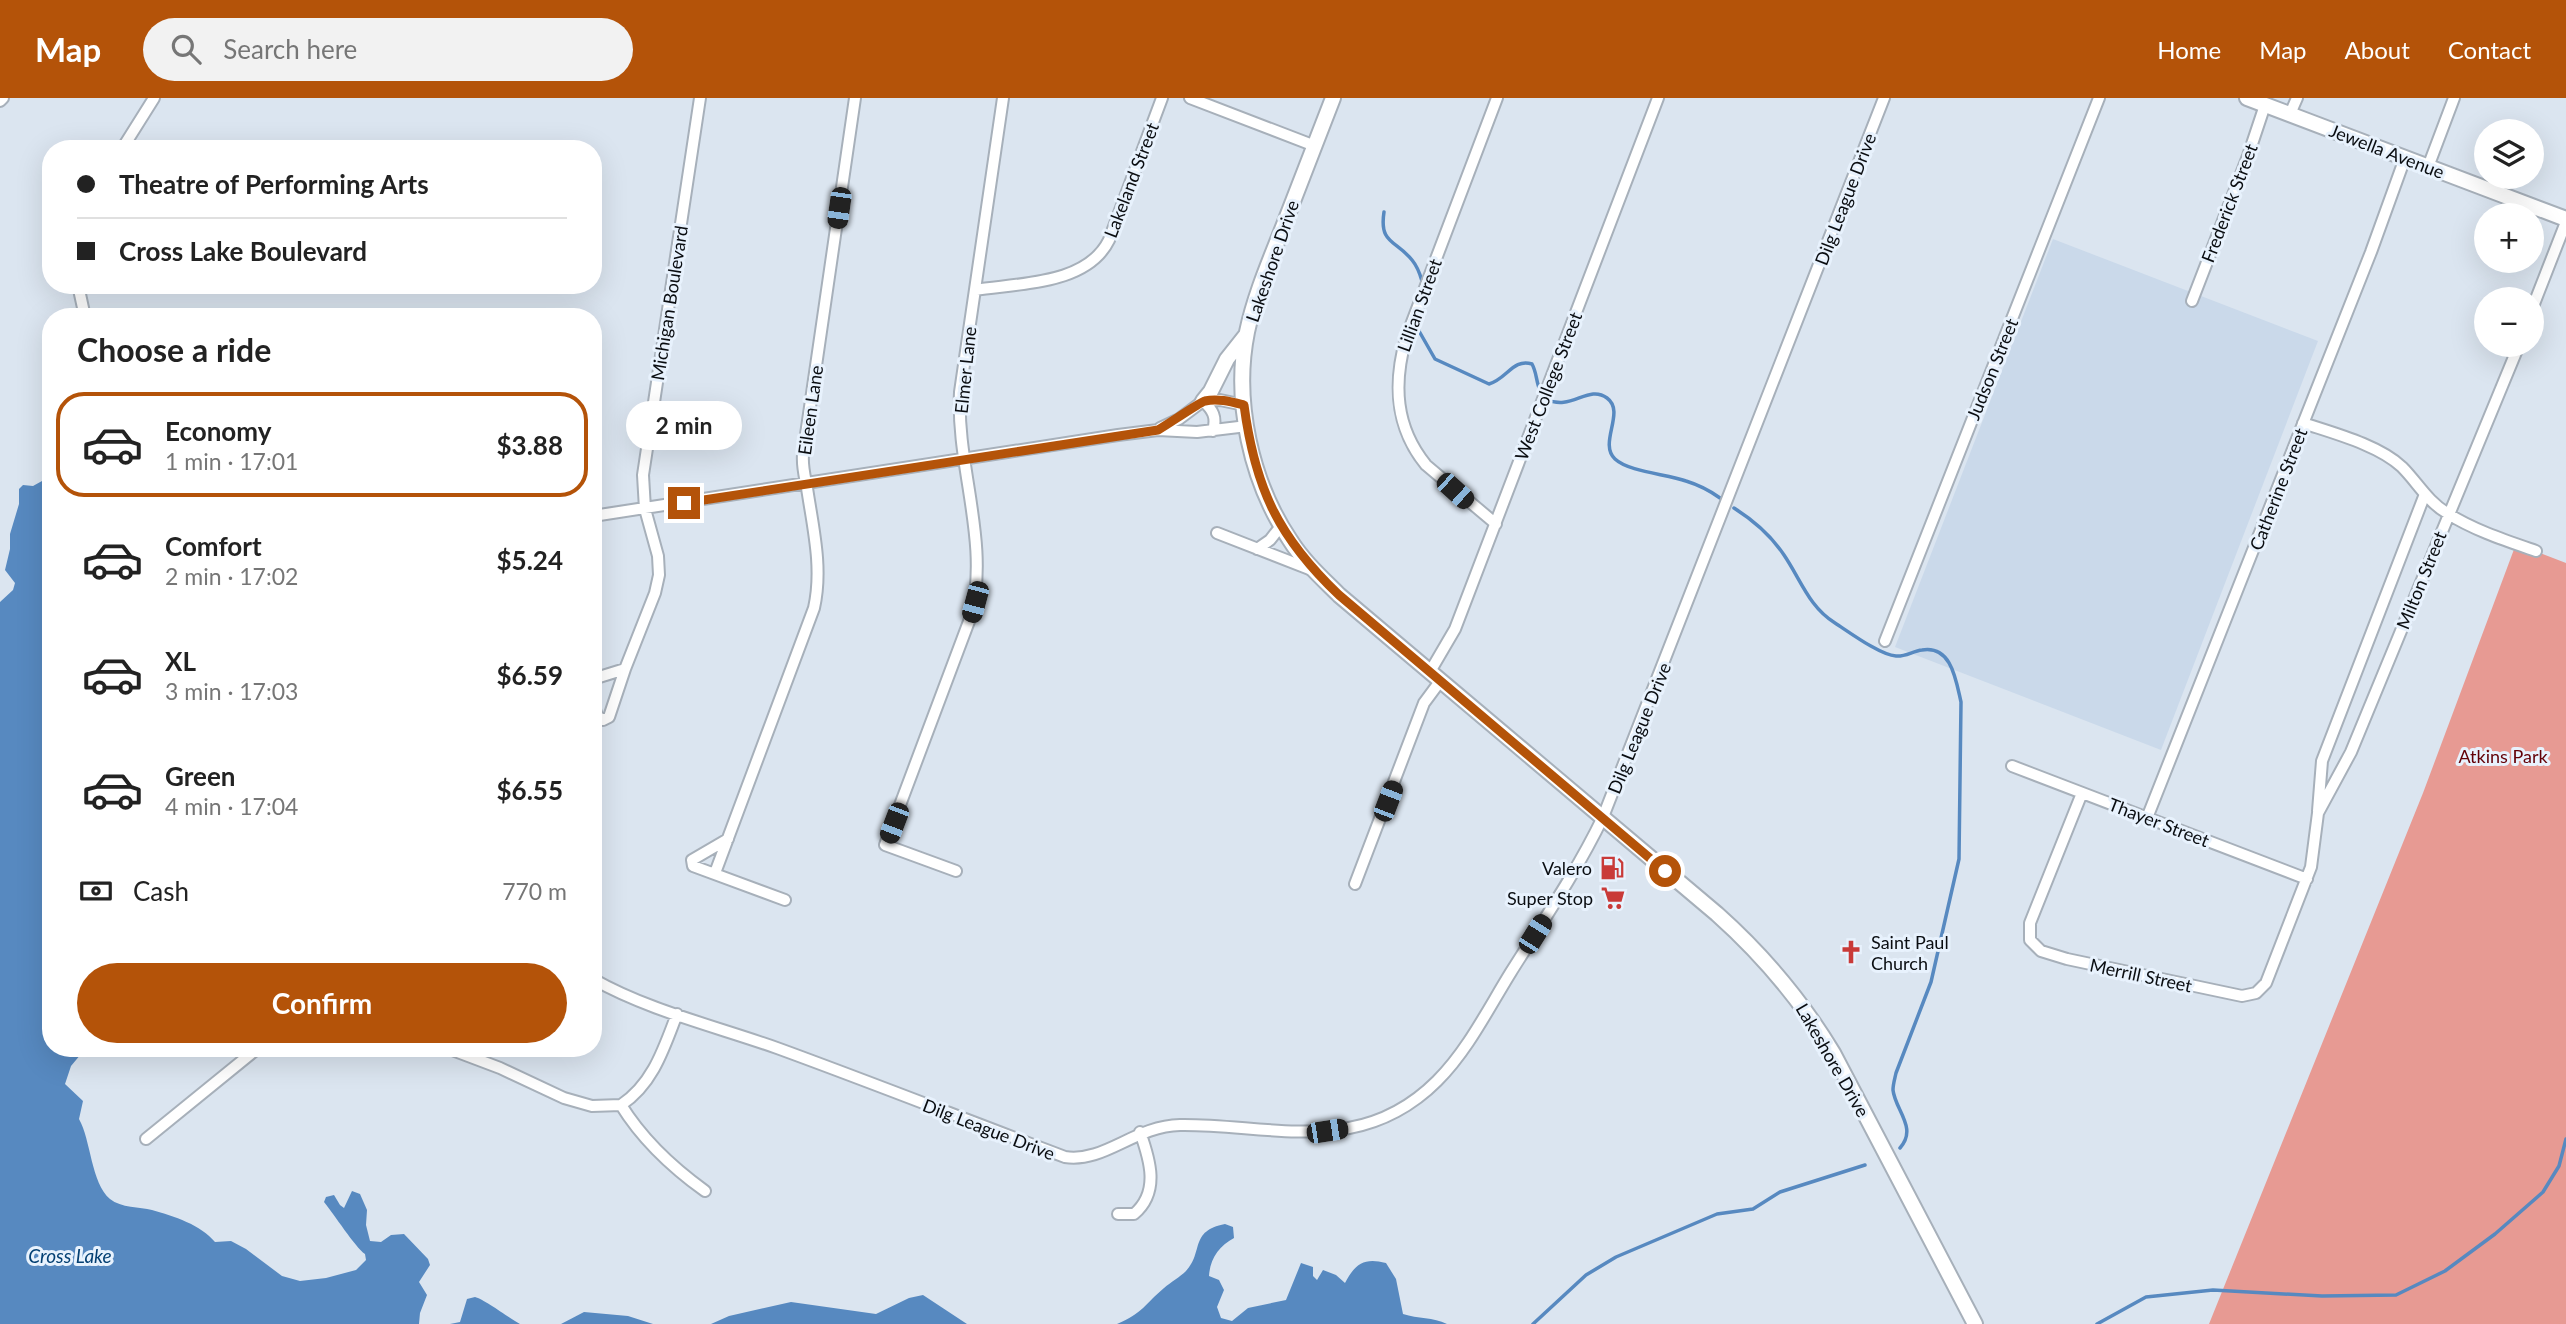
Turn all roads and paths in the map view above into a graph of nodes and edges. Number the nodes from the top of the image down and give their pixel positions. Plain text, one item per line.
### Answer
1 (154, 98) edge
2 (700, 98) edge
3 (855, 98) edge
4 (1003, 98) edge
5 (1162, 98) edge
6 (1191, 98) edge
7 (1333, 98) edge
8 (1496, 98) edge
9 (1658, 98) edge
10 (1884, 98) edge
11 (2099, 98) edge
12 (2247, 98) edge
13 (2297, 98) edge
14 (2455, 98) edge
15 (2266, 105) junction
16 (2290, 114) junction
17 (128, 140) edge
18 (1315, 146) junction
19 (2405, 158) junction
20 (2428, 167) junction
21 (2566, 220) edge
22 (2540, 287) edge
23 (975, 290) junction
24 (2192, 301) dead end
25 (1247, 333) junction
26 (2514, 357) edge
27 (1198, 405) junction
28 (1244, 405) junction
29 (2303, 423) junction
30 (1247, 426) junction
31 (1158, 430) junction
32 (1213, 431) junction
33 (1197, 432) junction
34 (965, 460) junction
35 (806, 484) junction
36 (2425, 494) junction
37 (645, 509) junction
38 (602, 515) edge
39 (2448, 515) junction
40 (1496, 524) junction
41 (1281, 526) junction
42 (1217, 533) dead end
43 (1257, 549) junction
44 (2536, 551) dead end
45 (1315, 571) junction
46 (1885, 640) dead end
47 (625, 669) junction
48 (1436, 675) junction
49 (602, 676) edge
50 (602, 719) edge
51 (2012, 766) dead end
52 (2082, 793) junction
53 (2318, 813) junction
54 (1603, 817) junction
55 (2147, 818) junction
56 (728, 839) junction
57 (956, 871) dead end
58 (715, 873) junction
59 (2307, 879) junction
60 (1355, 884) dead end
61 (785, 900) dead end
62 (602, 983) edge
63 (2242, 996) joint
64 (677, 1014) junction
65 (247, 1057) edge
66 (471, 1057) edge
67 (621, 1105) junction
68 (1140, 1132) junction
69 (146, 1139) dead end
70 (705, 1191) dead end
71 (1118, 1214) dead end
72 (1975, 1324) edge

1 - 17 street
2 - 37 street, Michigan Boulevard
3 - 35 street, Eileen Lane
4 - 23 street, Elmer Lane
5 - 23 street, Lakeland Street
6 - 18 street
7 - 18 main road, Lakeshore Drive
8 - 40 street, Lillian Street
9 - 40 street, West College Street
10 - 54 street, Dilg League Drive
11 - 46 street, Judson Street
12 - 15 main road, Jewella Avenue
13 - 16 street
14 - 20 street
15 - 16 main road, Jewella Avenue
15 - 24 street, Frederick Street
16 - 19 main road, Jewella Avenue
18 - 25 main road, Lakeshore Drive
19 - 20 main road, Jewella Avenue
19 - 29 street, Catherine Street
20 - 21 main road, Jewella Avenue
21 - 22 street
23 - 34 street, Elmer Lane
25 - 27 main road
25 - 28 main road, Lakeshore Drive
26 - 39 street, Milton Street
27 - 28 street
27 - 31 street
27 - 32 street
27 - 33 street
28 - 30 main road, Lakeshore Drive
29 - 36 street
29 - 55 street, Catherine Street
30 - 32 street
30 - 41 main road, Lakeshore Drive
31 - 33 street
31 - 34 street
32 - 33 street
34 - 35 street
34 - 57 street, Elmer Lane
35 - 37 street
35 - 56 street, Eileen Lane
36 - 39 street
36 - 53 street, Milton Street
37 - 38 street
37 - 47 street, Michigan Boulevard
39 - 44 street
39 - 53 street, Milton Street
40 - 48 street, West College Street
41 - 43 street
41 - 45 main road, Lakeshore Drive
42 - 43 street
43 - 45 street
45 - 48 main road, Lakeshore Drive
47 - 49 street
47 - 50 street, Michigan Boulevard
48 - 54 main road, Lakeshore Drive
48 - 60 street, West College Street
51 - 52 street, Thayer Street
52 - 55 street, Thayer Street
52 - 63 street, Merrill Street
53 - 59 street, Milton Street
54 - 68 street, Dilg League Drive
54 - 72 main road, Lakeshore Drive
55 - 59 street, Thayer Street
56 - 58 street, Eileen Lane
56 - 58 street
58 - 61 street
59 - 63 street, Milton Street
62 - 64 street, Dilg League Drive
64 - 67 street
64 - 68 street, Dilg League Drive
65 - 69 street
66 - 67 street
67 - 70 street
68 - 71 street

